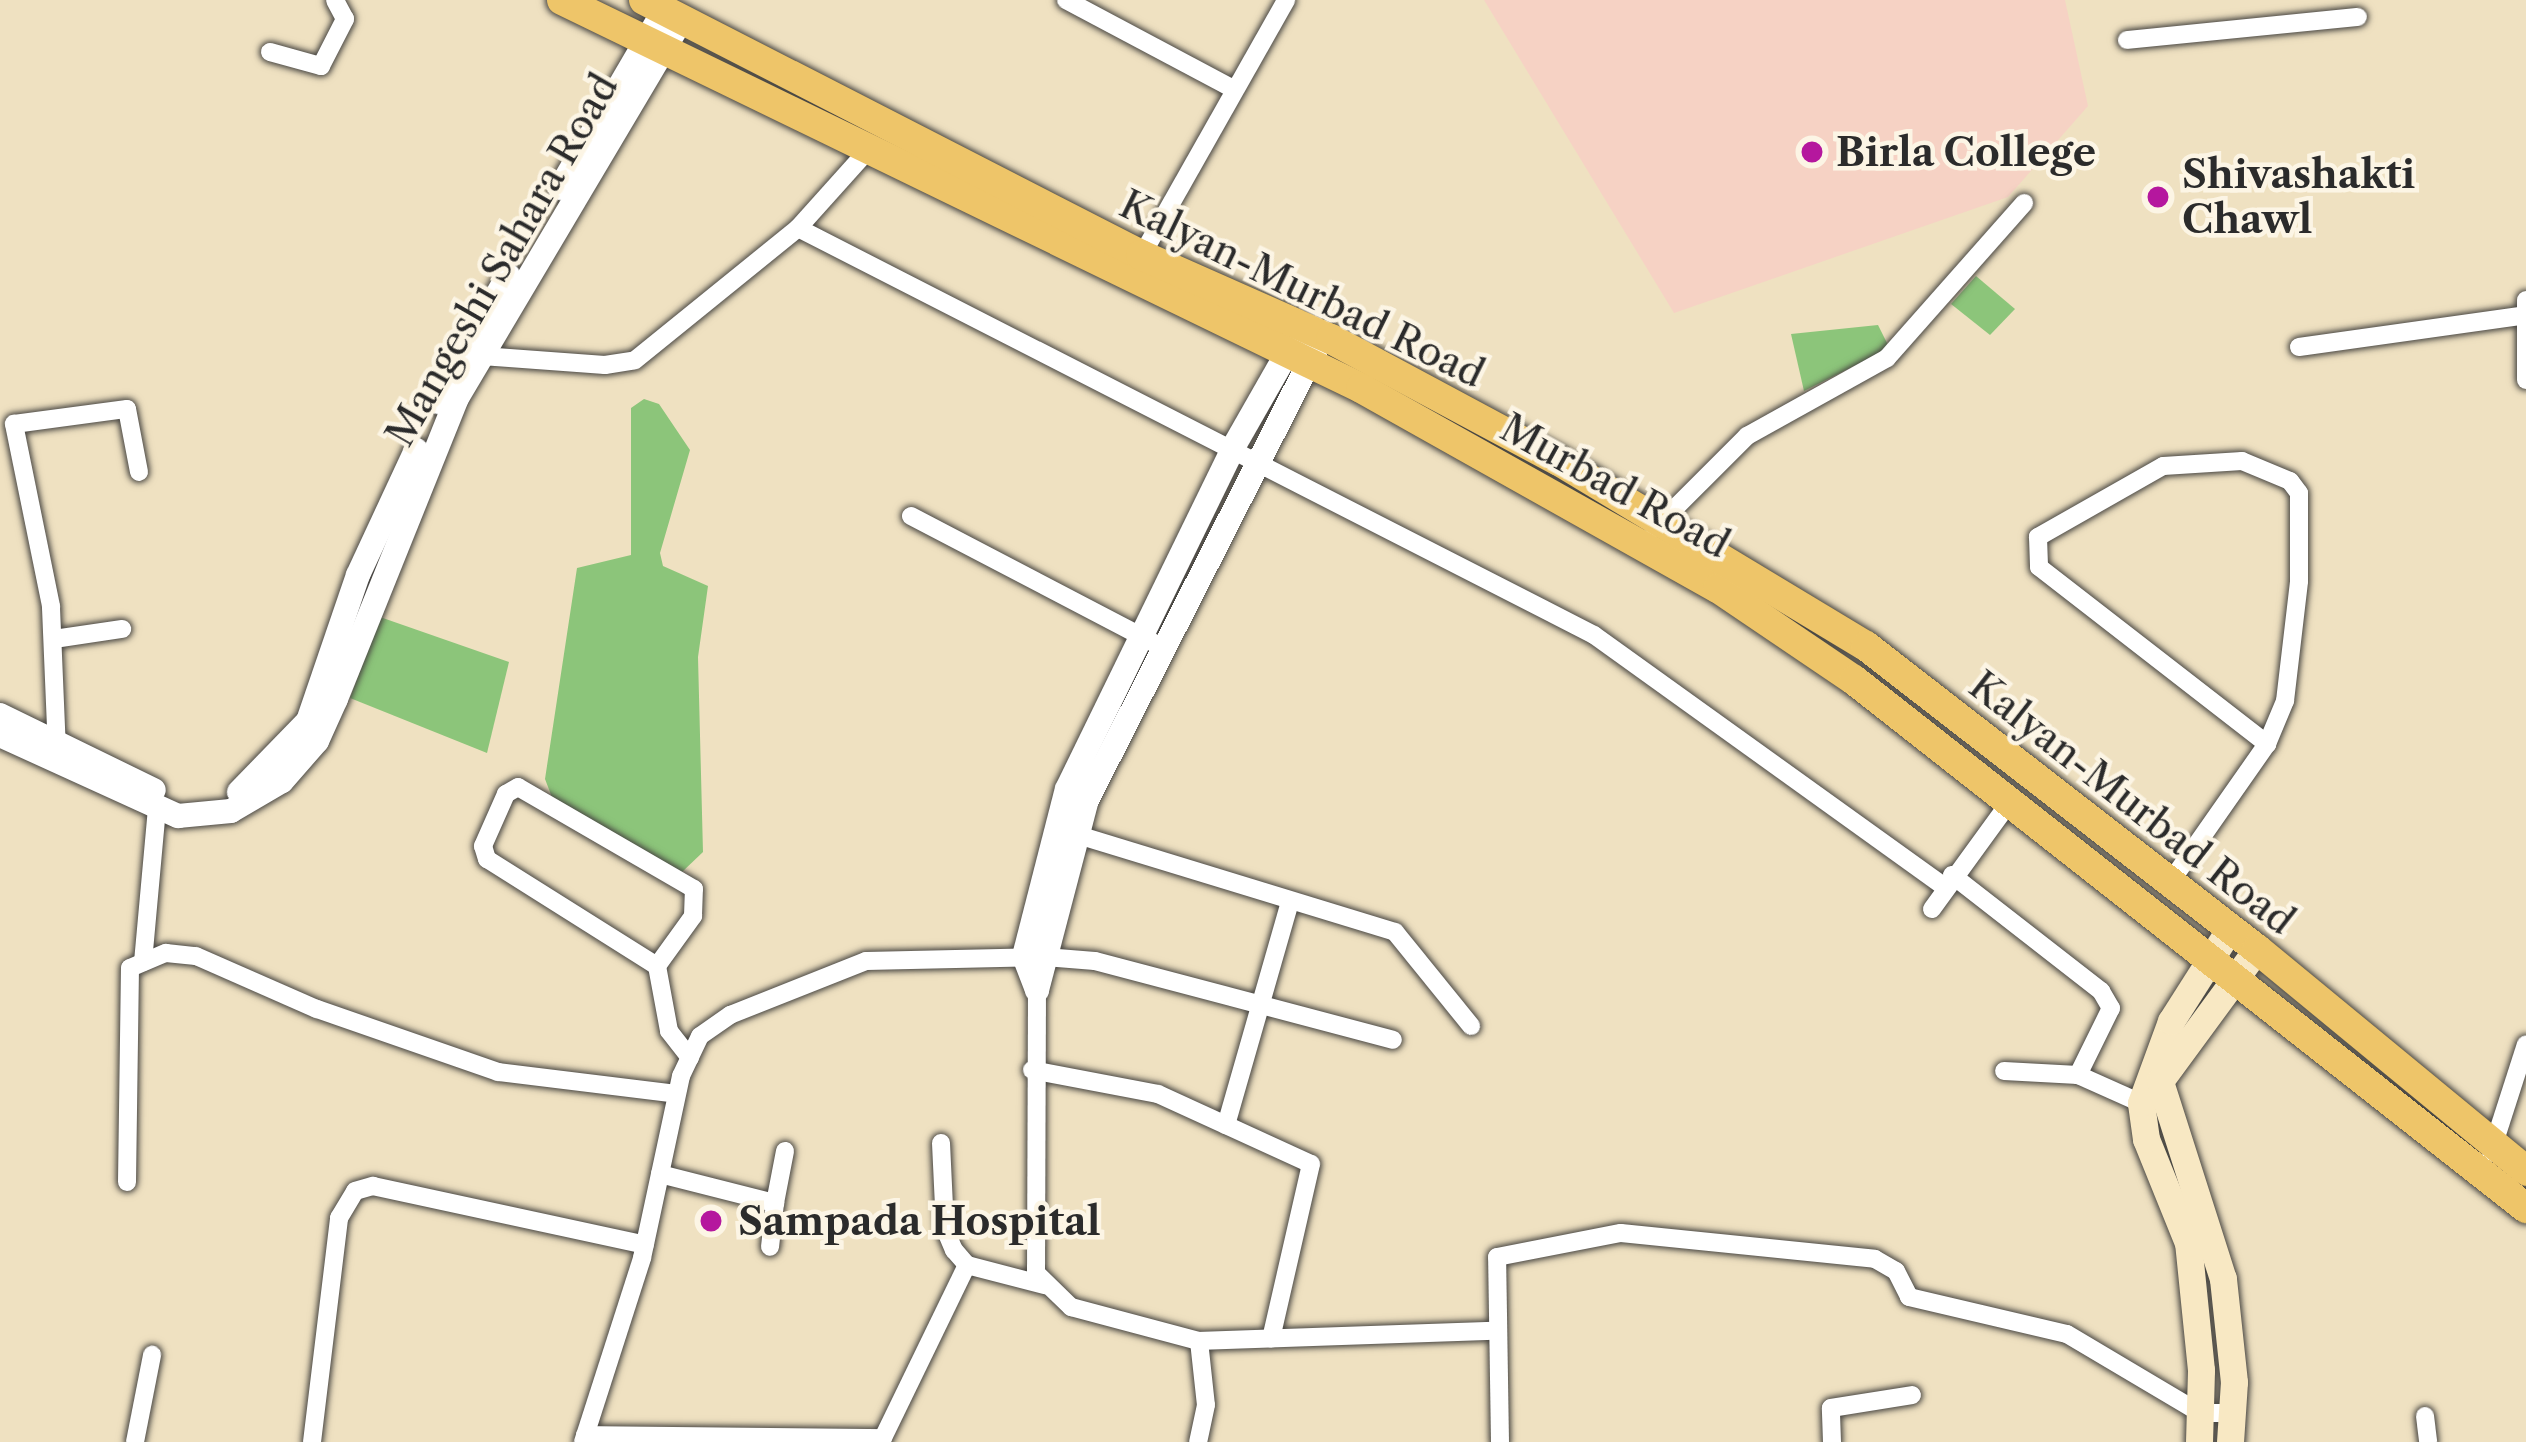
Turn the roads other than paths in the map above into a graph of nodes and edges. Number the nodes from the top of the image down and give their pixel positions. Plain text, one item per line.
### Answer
1 (335, 0) edge
2 (562, 0) edge
3 (1066, 0) edge
4 (1286, 0) edge
5 (2255, 0) edge
6 (663, 10) edge
7 (2358, 17) dead end
8 (2255, 23) junction
9 (2127, 40) dead end
10 (653, 48) junction
11 (270, 52) dead end
12 (1235, 90) junction
13 (867, 151) junction
14 (2024, 203) dead end
15 (798, 228) junction
16 (1135, 266) junction
17 (2523, 308) edge
18 (1305, 344) junction
19 (2300, 347) dead end
20 (482, 356) junction
21 (2526, 380) edge
22 (1234, 446) junction
23 (1258, 457) junction
24 (139, 472) dead end
25 (910, 516) dead end
26 (1651, 534) junction
27 (122, 629) dead end
28 (1139, 636) junction
29 (54, 639) junction
30 (1163, 648) junction
31 (0, 715) edge
32 (0, 735) edge
33 (2267, 744) junction
34 (56, 753) junction
35 (2008, 803) junction
36 (157, 808) junction
37 (1064, 830) junction
38 (1948, 881) junction
39 (2169, 884) junction
40 (1290, 902) junction
41 (1932, 909) dead end
42 (2229, 930) junction
43 (2258, 949) junction
44 (1034, 957) junction
45 (2206, 961) junction
46 (143, 962) junction
47 (657, 966) junction
48 (2234, 981) junction
49 (1037, 990) joint
50 (1262, 1005) junction
51 (1471, 1026) dead end
52 (1393, 1040) dead end
53 (2526, 1044) edge
54 (690, 1058) junction
55 (1032, 1070) junction
56 (2004, 1071) dead end
57 (2078, 1075) junction
58 (676, 1094) junction
59 (2141, 1103) junction
60 (1226, 1125) junction
61 (941, 1143) dead end
62 (2495, 1144) junction
63 (785, 1151) dead end
64 (2526, 1172) edge
65 (2481, 1173) junction
66 (660, 1174) junction
67 (127, 1182) dead end
68 (2182, 1193) junction
69 (776, 1203) junction
70 (2526, 1208) edge
71 (645, 1245) junction
72 (770, 1247) dead end
73 (967, 1264) junction
74 (1044, 1286) junction
75 (1492, 1331) junction
76 (1271, 1338) junction
77 (1199, 1341) junction
78 (152, 1355) dead end
79 (1912, 1395) dead end
80 (2200, 1413) junction
81 (2232, 1413) junction
82 (2425, 1416) dead end
83 (584, 1438) edge
84 (882, 1440) edge
85 (135, 1442) edge
86 (312, 1442) edge
87 (1198, 1442) edge
88 (1500, 1442) edge
89 (1832, 1442) edge
90 (2199, 1442) edge
91 (2230, 1442) edge
92 (2428, 1442) edge

1 - 11 street
2 - 10 highway
3 - 12 street
4 - 12 street
5 - 8 street
6 - 10 street, Mangeshi Sahara Road
6 - 16 highway, Kalyan-Murbad Road
7 - 8 street
8 - 9 street
10 - 13 highway
10 - 20 street, Mangeshi Sahara Road
10 - 34 street, Mangeshi Sahara Road
12 - 16 street
13 - 15 street
13 - 16 highway
14 - 26 street
15 - 20 street
15 - 22 street
16 - 18 highway, Kalyan-Murbad Road
17 - 19 street
17 - 21 street
18 - 22 street
18 - 23 street
18 - 26 highway, Kalyan-Murbad Road
20 - 36 street, Mangeshi Sahara Road
22 - 23 street
22 - 28 street
23 - 30 street
23 - 38 street
24 - 29 street
25 - 28 street
26 - 35 highway, Murbad Road
26 - 39 highway, Kalyan-Murbad Road
27 - 29 street
28 - 30 street
28 - 37 street
29 - 34 street
30 - 37 street
31 - 34 street, Mangeshi Sahara Road
32 - 34 street, Mangeshi Sahara Road
33 - 33 street
33 - 39 street
34 - 36 street, Mangeshi Sahara Road
35 - 38 street
35 - 45 highway, Murbad Road
36 - 46 street
37 - 40 street
37 - 44 street
38 - 41 street
38 - 57 street
39 - 42 highway, Kalyan-Murbad Road
40 - 50 street
40 - 51 street
42 - 43 highway, Kalyan-Murbad Road
42 - 45 main road
43 - 48 main road
43 - 62 highway, Kalyan-Murbad Road
44 - 49 street
44 - 50 street
44 - 54 street
45 - 48 highway, Murbad Road
45 - 59 main road
46 - 58 street
46 - 67 street
47 - 47 street
47 - 54 street
48 - 65 highway, Murbad Road
48 - 68 main road
49 - 55 street
50 - 52 street
50 - 60 street
53 - 62 street
54 - 58 street
55 - 60 street
55 - 74 street
56 - 57 street
57 - 59 street
58 - 66 street
59 - 68 main road
60 - 76 street
61 - 73 street
62 - 64 highway, Kalyan-Murbad Road
62 - 65 street
63 - 69 street
65 - 70 highway, Murbad Road
66 - 69 street
66 - 71 street
68 - 80 main road
68 - 81 main road
69 - 72 street
71 - 83 street
71 - 86 street
73 - 74 street
73 - 84 street
74 - 77 street
75 - 76 street
75 - 80 street
75 - 88 street
76 - 77 street
77 - 87 street
78 - 85 street
79 - 89 street
80 - 81 street
80 - 90 main road
81 - 91 main road
82 - 92 street
83 - 84 street

